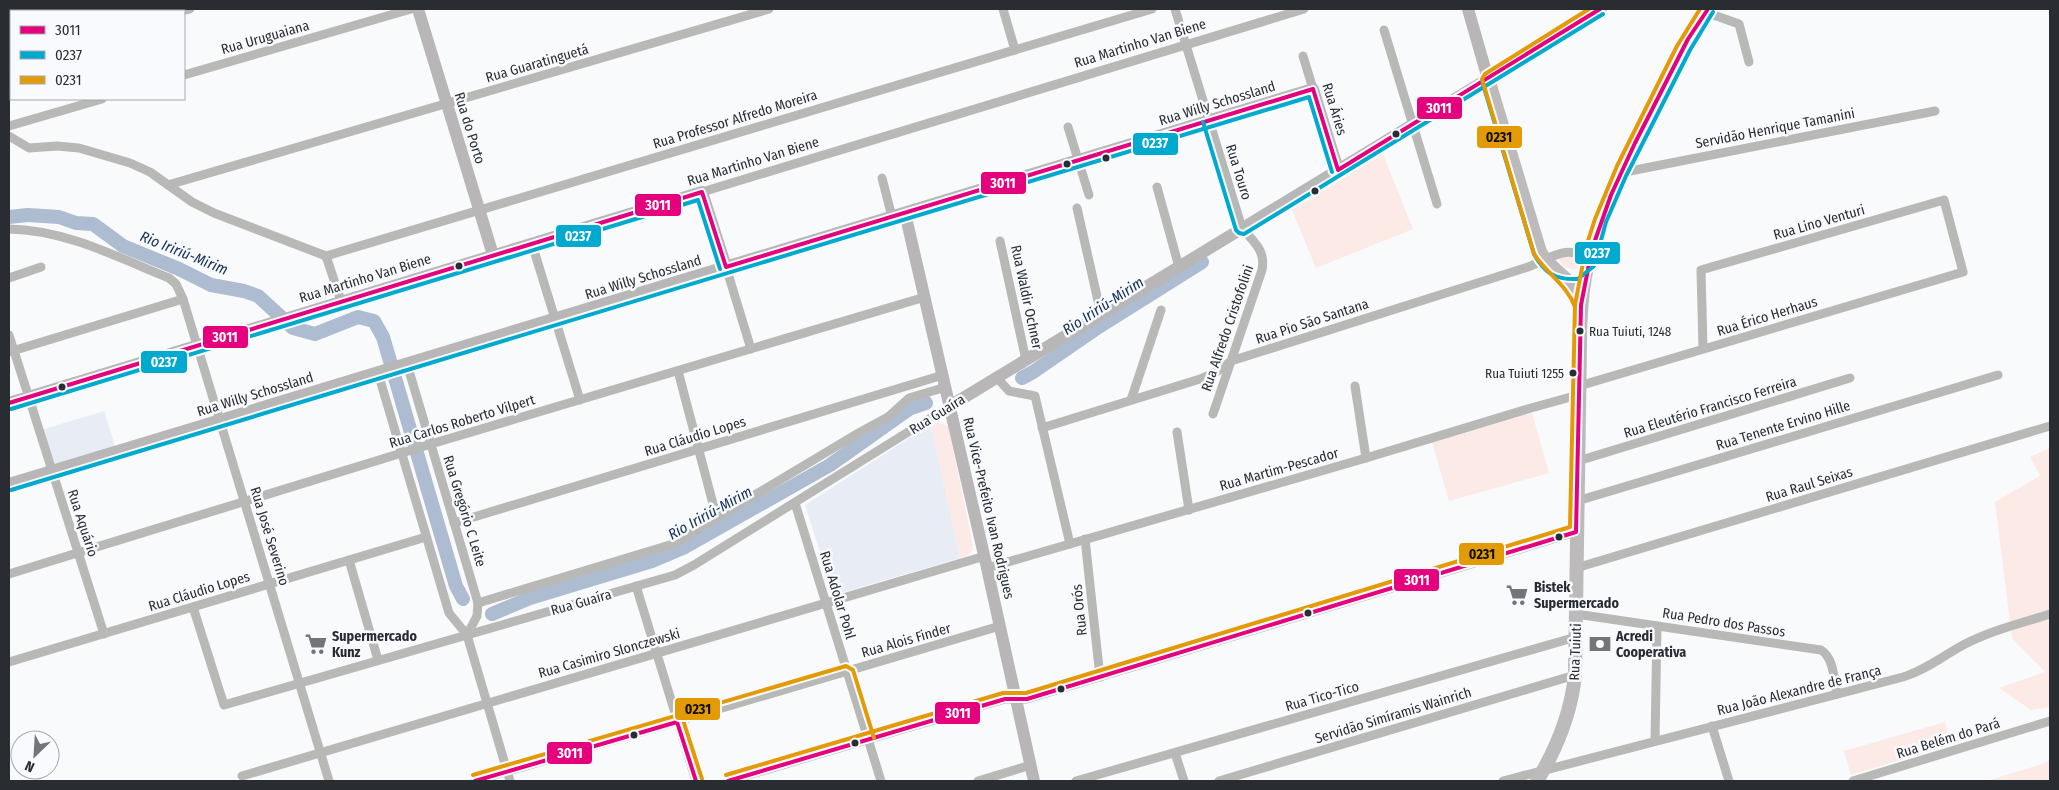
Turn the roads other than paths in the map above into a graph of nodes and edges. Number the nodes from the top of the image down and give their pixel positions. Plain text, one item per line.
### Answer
1 (411, 9) edge
2 (418, 9) edge
3 (769, 9) edge
4 (1003, 9) edge
5 (1152, 9) edge
6 (1176, 9) edge
7 (1304, 9) edge
8 (1468, 9) edge
9 (1600, 9) edge
10 (1706, 10) edge
11 (1384, 30) dead end
12 (1186, 45) junction
13 (1015, 50) junction
14 (1303, 56) dead end
15 (1749, 62) dead end
16 (185, 75) edge
17 (1488, 79) junction
18 (1314, 89) junction
19 (99, 100) edge
20 (447, 103) junction
21 (1934, 111) dead end
22 (1209, 120) junction
23 (1413, 125) junction
24 (9, 126) edge
25 (1068, 127) dead end
26 (9, 136) edge
27 (1078, 160) junction
28 (1338, 170) junction
29 (1620, 173) junction
30 (882, 178) dead end
31 (168, 185) junction
32 (1158, 187) dead end
33 (702, 192) junction
34 (1089, 195) dead end
35 (1437, 204) dead end
36 (1077, 208) dead end
37 (480, 210) junction
38 (905, 213) junction
39 (892, 217) junction
40 (1242, 228) junction
41 (9, 230) edge
42 (1000, 241) dead end
43 (532, 244) junction
44 (493, 255) junction
45 (326, 256) junction
46 (1544, 260) junction
47 (1588, 263) junction
48 (726, 267) junction
49 (1179, 267) junction
50 (41, 268) dead end
51 (1560, 272) junction
52 (1963, 272) joint
53 (9, 278) edge
54 (925, 297) junction
55 (183, 299) junction
56 (341, 301) junction
57 (1581, 305) junction
58 (1160, 310) dead end
59 (1101, 314) junction
60 (555, 319) junction
61 (9, 335) edge
62 (197, 345) junction
63 (751, 349) junction
64 (1703, 349) junction
65 (11, 351) edge
66 (1026, 360) junction
67 (1230, 361) junction
68 (402, 366) junction
69 (678, 371) junction
70 (382, 372) junction
71 (1998, 375) dead end
72 (998, 378) junction
73 (1850, 378) dead end
74 (944, 381) junction
75 (1355, 386) dead end
76 (1578, 391) junction
77 (29, 397) junction
78 (580, 400) junction
79 (1131, 400) junction
80 (9, 403) edge
81 (950, 406) junction
82 (1213, 414) dead end
83 (220, 420) junction
84 (2050, 426) edge
85 (1042, 428) junction
86 (1177, 432) dead end
87 (426, 446) junction
88 (699, 449) junction
89 (405, 453) junction
90 (1366, 458) junction
91 (1578, 461) junction
92 (52, 471) junction
93 (9, 484) edge
94 (1577, 501) junction
95 (245, 502) junction
96 (795, 502) junction
97 (1189, 510) junction
98 (717, 519) junction
99 (454, 523) junction
100 (1576, 532) junction
101 (426, 537) junction
102 (1085, 540) junction
103 (1070, 544) junction
104 (78, 552) junction
105 (349, 560) junction
106 (986, 562) junction
107 (1576, 568) junction
108 (9, 574) edge
109 (270, 584) junction
110 (636, 586) junction
111 (478, 603) junction
112 (826, 603) junction
113 (193, 607) junction
114 (1576, 614) junction
115 (2050, 614) edge
116 (1000, 626) junction
117 (1657, 626) junction
118 (104, 634) junction
119 (467, 635) junction
120 (1576, 637) junction
121 (656, 654) junction
122 (378, 660) junction
123 (9, 662) edge
124 (847, 672) junction
125 (1575, 675) junction
126 (1100, 677) junction
127 (300, 683) junction
128 (1837, 694) junction
129 (1016, 698) junction
130 (487, 703) junction
131 (2050, 721) edge
132 (677, 722) junction
133 (1712, 726) junction
134 (868, 740) junction
135 (1655, 741) junction
136 (321, 752) junction
137 (1175, 753) junction
138 (1031, 766) junction
139 (508, 772) junction
140 (1541, 775) edge
141 (242, 776) dead end
142 (330, 781) edge
143 (475, 781) edge
144 (510, 781) edge
145 (696, 781) edge
146 (728, 781) edge
147 (881, 781) edge
148 (978, 781) edge
149 (1034, 781) edge
150 (1076, 781) edge
151 (1184, 781) edge
152 (1219, 781) edge
153 (1503, 781) edge
154 (1729, 781) edge
155 (1853, 781) edge

1 - 16 street, Rua Uruguaiana
2 - 20 street, Rua do Porto
3 - 20 street, Rua Guaratinguetá
4 - 13 street
5 - 13 street, Rua Professor Alfredo Moreira
6 - 12 street, Rua Touro
7 - 12 street, Rua Martinho Van Biene
8 - 17 street
9 - 17 main road, Rua Guaíra
10 - 15 street
10 - 29 main road, Rua Tuiuti
11 - 23 street
12 - 22 street, Rua Touro
12 - 33 street, Rua Martinho Van Biene
13 - 37 street, Rua Professor Alfredo Moreira
14 - 18 street, Rua Áries
17 - 23 street, Rua Guaíra
17 - 46 main road
18 - 22 street, Rua Willy Schossland
18 - 28 street, Rua Áries
19 - 24 street
20 - 31 street, Rua Guaratinguetá
20 - 37 street, Rua do Porto
21 - 29 street, Servidão Henrique Tamanini
22 - 27 street, Rua Willy Schossland
22 - 40 street, Rua Touro
23 - 28 street, Rua Guaíra
23 - 35 street
25 - 27 street
26 - 31 street
27 - 34 street
27 - 38 street, Rua Willy Schossland
28 - 40 street, Rua Guaíra
29 - 47 main road, Rua Tuiuti
30 - 39 street
31 - 45 street
32 - 49 street
33 - 43 street, Rua Martinho Van Biene
33 - 48 street
36 - 59 street
37 - 44 street, Rua do Porto
37 - 45 street, Rua Professor Alfredo Moreira
38 - 39 street, Rua Willy Schossland
38 - 54 street, Rua Vice-Prefeito Ivan Rodrigues
39 - 48 street, Rua Willy Schossland
40 - 49 street, Rua Guaíra
40 - 67 street, Rua Alfredo Cristofolini
41 - 55 street, Rua José Severino
42 - 66 street, Rua Waldir Ochner
43 - 44 street, Rua Martinho Van Biene
43 - 60 street
44 - 56 street, Rua Martinho Van Biene
45 - 56 street
46 - 47 street, Rua Pio São Santana
46 - 51 main road
46 - 67 street, Rua Pio São Santana
47 - 51 main road
47 - 57 main road, Rua Tuiuti
48 - 60 street, Rua Willy Schossland
48 - 63 street
49 - 59 street, Rua Guaíra
50 - 53 street
51 - 57 main road
52 - 64 street, Rua Érico Herhaus
52 - 64 street, Rua Lino Venturi
54 - 63 street, Rua Carlos Roberto Vilpert
54 - 74 street, Rua Vice-Prefeito Ivan Rodrigues
55 - 62 street, Rua José Severino
55 - 65 street
56 - 62 street, Rua Martinho Van Biene
57 - 76 main road, Rua Tuiuti
58 - 79 street
59 - 66 street, Rua Guaíra
60 - 68 street, Rua Willy Schossland
60 - 78 street
61 - 65 street, Rua Aquário
62 - 77 street, Rua Martinho Van Biene
62 - 83 street, Rua José Severino
63 - 69 street, Rua Carlos Roberto Vilpert
64 - 76 street, Rua Érico Herhaus
65 - 77 street, Rua Aquário
66 - 72 street, Rua Guaíra
67 - 79 street, Rua Pio São Santana
67 - 82 street, Rua Alfredo Cristofolini
68 - 70 street, Rua Willy Schossland
68 - 87 street, Rua Gregório C Leite
69 - 78 street, Rua Carlos Roberto Vilpert
69 - 88 street
70 - 83 street, Rua Willy Schossland
70 - 89 street
71 - 94 street, Rua Tenente Ervino Hille
72 - 81 street, Rua Guaíra
72 - 85 street
73 - 91 street, Rua Eleutério Francisco Ferreira
74 - 81 street, Rua Vice-Prefeito Ivan Rodrigues
74 - 88 street, Rua Cláudio Lopes
74 - 98 street
75 - 90 street
76 - 90 street, Rua Martim-Pescador
76 - 91 main road, Rua Tuiuti
77 - 80 street, Rua Martinho Van Biene
77 - 92 street, Rua Aquário
78 - 87 street, Rua Carlos Roberto Vilpert
79 - 85 street, Rua Pio São Santana
81 - 96 street, Rua Guaíra
81 - 106 street, Rua Vice-Prefeito Ivan Rodrigues
83 - 92 street, Rua Willy Schossland
83 - 95 street, Rua José Severino
84 - 107 street, Rua Raul Seixas
85 - 103 street
86 - 97 street
87 - 89 street, Rua Carlos Roberto Vilpert
87 - 99 street, Rua Gregório C Leite
88 - 98 street
88 - 99 street, Rua Cláudio Lopes
89 - 95 street, Rua Carlos Roberto Vilpert
89 - 101 street
90 - 97 street, Rua Martim-Pescador
91 - 94 main road, Rua Tuiuti
92 - 93 street, Rua Willy Schossland
92 - 104 street, Rua Aquário
94 - 100 main road, Rua Tuiuti
95 - 104 street, Rua Carlos Roberto Vilpert
95 - 109 street, Rua José Severino
96 - 110 street, Rua Guaíra
96 - 112 street, Rua Adolar Pohl
97 - 102 street, Rua Martim-Pescador
98 - 111 street
99 - 111 street, Rua Gregório C Leite
100 - 107 main road, Rua Tuiuti
100 - 126 street
101 - 105 street, Rua Cláudio Lopes
101 - 119 street
102 - 103 street, Rua Martim-Pescador
102 - 126 street, Rua Orós
103 - 106 street, Rua Martim-Pescador
104 - 108 street, Rua Carlos Roberto Vilpert
104 - 118 street, Rua Aquário
105 - 109 street, Rua Cláudio Lopes
105 - 122 street
106 - 112 street, Rua Casimiro Slonczewski
106 - 116 street, Rua Vice-Prefeito Ivan Rodrigues
107 - 114 main road, Rua Tuiuti
109 - 113 street, Rua Cláudio Lopes
109 - 127 street, Rua José Severino
110 - 119 street, Rua Guaíra
110 - 121 street
111 - 119 street
112 - 121 street, Rua Casimiro Slonczewski
112 - 124 street, Rua Adolar Pohl
113 - 118 street, Rua Cláudio Lopes
113 - 127 street, Rua Guaíra
114 - 117 street, Rua Pedro dos Passos
114 - 120 main road, Rua Tuiuti
115 - 128 street, Rua João Alexandre de França
116 - 124 street, Rua Alois Finder
116 - 129 street, Rua Vice-Prefeito Ivan Rodrigues
117 - 128 street, Rua Pedro dos Passos
117 - 135 street
118 - 123 street, Rua Cláudio Lopes
119 - 122 street, Rua Guaíra
119 - 130 street
120 - 125 main road, Rua Tuiuti
120 - 137 street, Rua Tico-Tico
121 - 130 street, Rua Casimiro Slonczewski
121 - 132 street
122 - 127 street, Rua Guaíra
124 - 132 street, Rua Alois Finder
124 - 134 street, Rua Adolar Pohl
125 - 140 main road, Rua Tuiuti
125 - 152 street, Servidão Simíramis Wainrich
126 - 129 street
127 - 136 street, Rua José Severino
128 - 133 street, Rua João Alexandre de França
129 - 134 street
129 - 138 street, Rua Vice-Prefeito Ivan Rodrigues
130 - 136 street, Rua Casimiro Slonczewski
130 - 139 street
131 - 155 street, Rua Belém do Pará
132 - 139 street, Rua Alois Finder
132 - 145 street
133 - 135 street, Rua João Alexandre de França
133 - 154 street
134 - 146 street
134 - 147 street, Rua Adolar Pohl
135 - 140 street, Rua João Alexandre de França
136 - 141 street, Rua Casimiro Slonczewski
136 - 142 street, Rua José Severino
137 - 150 street, Rua Tico-Tico
137 - 151 street
138 - 148 street
138 - 149 street, Rua Vice-Prefeito Ivan Rodrigues
139 - 143 street, Rua Alois Finder
139 - 144 street
140 - 153 street, Rua João Alexandre de França

